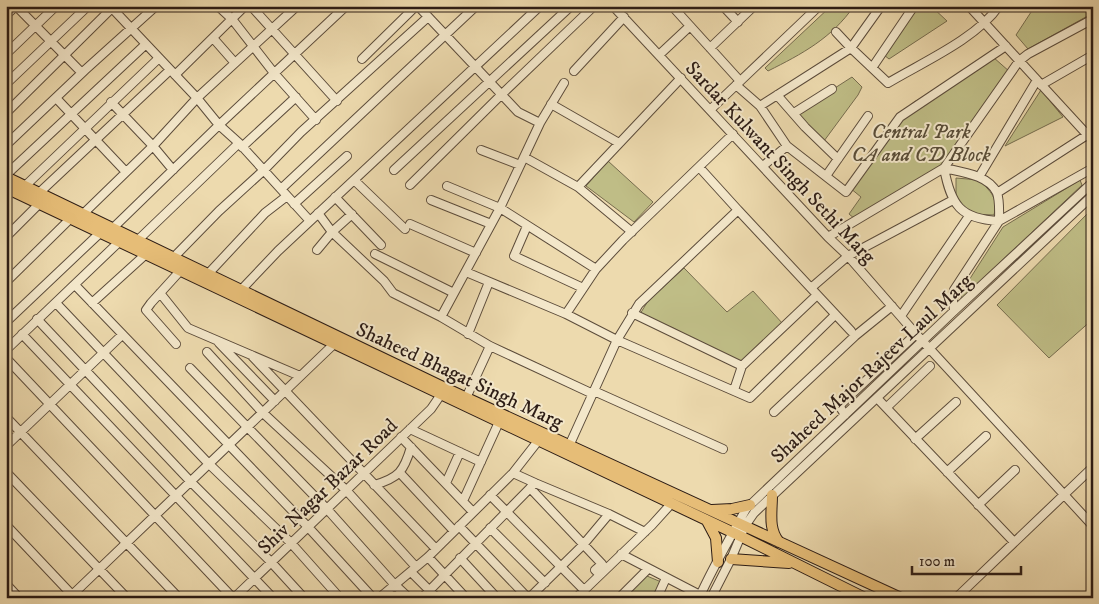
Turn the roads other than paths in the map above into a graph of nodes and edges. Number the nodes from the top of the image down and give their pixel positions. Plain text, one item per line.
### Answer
1 (56, 6) edge
2 (88, 6) edge
3 (156, 6) edge
4 (218, 6) edge
5 (245, 6) edge
6 (251, 6) edge
7 (297, 6) edge
8 (346, 6) edge
9 (417, 6) edge
10 (476, 6) edge
11 (540, 6) edge
12 (571, 6) edge
13 (594, 6) edge
14 (613, 6) edge
15 (672, 6) edge
16 (723, 6) edge
17 (754, 6) edge
18 (819, 6) edge
19 (881, 6) edge
20 (914, 6) edge
21 (969, 6) edge
22 (999, 6) edge
23 (112, 7) edge
24 (6, 15) edge
25 (428, 17) junction
26 (624, 17) junction
27 (232, 20) junction
28 (1093, 20) edge
29 (738, 22) junction
30 (984, 23) junction
31 (690, 26) junction
32 (35, 27) junction
33 (131, 28) junction
34 (271, 30) junction
35 (836, 32) dead end
36 (444, 36) junction
37 (212, 38) junction
38 (50, 42) junction
39 (146, 44) junction
40 (1006, 46) junction
41 (253, 48) junction
42 (710, 48) junction
43 (851, 48) junction
44 (6, 54) edge
45 (295, 54) junction
46 (659, 55) junction
47 (1093, 55) edge
48 (64, 56) junction
49 (159, 58) junction
50 (362, 59) dead end
51 (1019, 61) junction
52 (235, 63) junction
53 (474, 68) junction
54 (872, 68) junction
55 (574, 71) dead end
56 (173, 72) junction
57 (82, 74) junction
58 (274, 74) junction
59 (681, 78) junction
60 (564, 82) dead end
61 (1039, 82) junction
62 (489, 83) junction
63 (738, 83) junction
64 (6, 84) edge
65 (832, 88) dead end
66 (501, 95) junction
67 (777, 95) junction
68 (296, 97) junction
69 (56, 98) junction
70 (197, 98) junction
71 (336, 101) junction
72 (111, 102) junction
73 (551, 104) junction
74 (760, 106) junction
75 (710, 109) junction
76 (6, 113) edge
77 (794, 113) junction
78 (71, 114) junction
79 (123, 114) junction
80 (868, 116) dead end
81 (316, 120) junction
82 (540, 123) junction
83 (219, 125) junction
84 (1093, 127) edge
85 (85, 128) junction
86 (733, 134) junction
87 (1090, 138) edge
88 (96, 139) junction
89 (620, 143) junction
90 (6, 145) edge
91 (240, 145) junction
92 (153, 146) junction
93 (787, 146) junction
94 (481, 150) dead end
95 (347, 156) dead end
96 (838, 159) junction
97 (522, 161) junction
98 (763, 166) junction
99 (699, 168) junction
100 (944, 168) junction
101 (1093, 168) edge
102 (173, 170) junction
103 (264, 170) junction
104 (394, 170) dead end
105 (126, 172) junction
106 (6, 176) edge
107 (826, 176) junction
108 (979, 177) junction
109 (354, 180) junction
110 (410, 185) dead end
111 (25, 186) junction
112 (447, 186) dead end
113 (578, 187) junction
114 (6, 188) edge
115 (281, 189) junction
116 (1092, 189) edge
117 (997, 193) junction
118 (287, 196) junction
119 (335, 197) junction
120 (39, 198) junction
121 (431, 200) dead end
122 (953, 200) junction
123 (294, 204) junction
124 (500, 208) junction
125 (738, 210) junction
126 (318, 213) junction
127 (83, 214) junction
128 (352, 214) junction
129 (969, 216) junction
130 (71, 218) junction
131 (310, 221) junction
132 (999, 221) junction
133 (491, 224) junction
134 (528, 226) junction
135 (113, 228) junction
136 (101, 232) junction
137 (332, 232) junction
138 (632, 232) junction
139 (6, 237) edge
140 (828, 237) junction
141 (138, 240) junction
142 (120, 241) junction
143 (381, 245) dead end
144 (317, 250) dead end
145 (476, 253) junction
146 (146, 254) junction
147 (375, 254) dead end
148 (848, 256) junction
149 (174, 257) junction
150 (596, 269) junction
151 (181, 270) junction
152 (466, 272) junction
153 (208, 274) junction
154 (6, 282) edge
155 (490, 282) junction
156 (75, 285) junction
157 (583, 288) junction
158 (811, 288) junction
159 (241, 290) junction
160 (160, 293) junction
161 (454, 293) junction
162 (817, 295) junction
163 (56, 303) junction
164 (92, 303) junction
165 (892, 306) junction
166 (954, 311) junction
167 (566, 314) junction
168 (632, 314) junction
169 (835, 314) junction
170 (900, 316) junction
171 (441, 317) junction
172 (37, 319) junction
173 (6, 322) edge
174 (850, 331) dead end
175 (22, 334) junction
176 (468, 334) junction
177 (916, 334) junction
178 (122, 335) junction
179 (216, 340) junction
180 (617, 340) junction
181 (923, 342) junction
182 (176, 344) dead end
183 (334, 344) junction
184 (490, 346) junction
185 (930, 348) junction
186 (6, 350) edge
187 (103, 352) junction
188 (207, 352) dead end
189 (251, 355) junction
190 (6, 358) edge
191 (742, 366) junction
192 (930, 366) dead end
193 (190, 368) dead end
194 (86, 370) junction
195 (300, 376) junction
196 (70, 385) junction
197 (286, 390) junction
198 (734, 390) junction
199 (443, 391) junction
200 (594, 392) junction
201 (466, 398) junction
202 (877, 398) junction
203 (274, 401) junction
204 (956, 402) dead end
205 (50, 404) junction
206 (887, 407) junction
207 (262, 412) junction
208 (774, 412) dead end
209 (845, 415) junction
210 (6, 417) edge
211 (499, 422) junction
212 (248, 426) junction
213 (410, 429) junction
214 (21, 432) junction
215 (986, 436) dead end
216 (402, 437) junction
217 (915, 439) junction
218 (538, 441) junction
219 (229, 445) junction
220 (6, 446) edge
221 (569, 446) junction
222 (411, 447) junction
223 (723, 449) dead end
224 (460, 452) junction
225 (481, 462) junction
226 (208, 463) junction
227 (1093, 467) edge
228 (1015, 470) dead end
229 (6, 472) edge
230 (947, 472) junction
231 (364, 473) junction
232 (400, 473) junction
233 (513, 473) junction
234 (190, 482) junction
235 (446, 483) junction
236 (374, 485) junction
237 (532, 486) junction
238 (346, 490) junction
239 (490, 495) junction
240 (772, 495) junction
241 (1063, 495) junction
242 (175, 496) junction
243 (463, 501) junction
244 (671, 504) junction
245 (750, 505) junction
246 (978, 505) junction
247 (327, 509) junction
248 (711, 510) junction
249 (473, 512) junction
250 (506, 512) junction
251 (1093, 513) edge
252 (609, 514) junction
253 (155, 515) junction
254 (1086, 519) junction
255 (706, 520) junction
256 (742, 524) junction
257 (6, 525) edge
258 (1093, 526) edge
259 (308, 527) junction
260 (490, 528) junction
261 (456, 529) junction
262 (644, 532) junction
263 (737, 535) junction
264 (779, 542) junction
265 (1014, 542) junction
266 (126, 543) junction
267 (291, 543) junction
268 (475, 543) junction
269 (583, 545) junction
270 (436, 548) junction
271 (621, 554) junction
272 (428, 557) junction
273 (460, 558) junction
274 (731, 558) junction
275 (271, 562) junction
276 (718, 562) junction
277 (792, 563) junction
278 (560, 566) junction
279 (834, 567) junction
280 (100, 568) junction
281 (648, 569) junction
282 (413, 570) junction
283 (444, 573) junction
284 (600, 575) junction
285 (254, 578) junction
286 (666, 578) junction
287 (829, 581) junction
288 (545, 583) junction
289 (6, 584) edge
290 (394, 584) junction
291 (429, 590) junction
292 (584, 590) junction
293 (72, 597) edge
294 (699, 597) edge
295 (19, 598) edge
296 (127, 598) edge
297 (179, 598) edge
298 (234, 598) edge
299 (273, 598) edge
300 (304, 598) edge
301 (340, 598) edge
302 (373, 598) edge
303 (379, 598) edge
304 (409, 598) edge
305 (422, 598) edge
306 (437, 598) edge
307 (466, 598) edge
308 (497, 598) edge
309 (529, 598) edge
310 (576, 598) edge
311 (619, 598) edge
312 (657, 598) edge
313 (711, 598) edge
314 (865, 598) edge
315 (901, 598) edge
316 (956, 598) edge

1 - 32 street
2 - 38 street
3 - 33 street
4 - 27 street
5 - 27 street
6 - 34 street
7 - 34 street
8 - 45 street
9 - 25 street
9 - 50 street
10 - 36 street
11 - 53 street
12 - 62 street
13 - 66 street
14 - 26 street, Sardar Kulwant Singh Sethi Marg
15 - 31 street
16 - 29 street
17 - 29 street
18 - 63 street
19 - 43 street
20 - 54 street
21 - 30 street
22 - 30 street
23 - 33 street
23 - 48 street
24 - 32 street
25 - 36 street
25 - 71 street
26 - 46 street, Sardar Kulwant Singh Sethi Marg
26 - 55 street
27 - 37 street
27 - 41 street
28 - 51 street
29 - 42 street
30 - 40 street
30 - 54 street
31 - 42 street
31 - 46 street
32 - 38 street
32 - 44 street
33 - 39 street
33 - 57 street
34 - 41 street
34 - 45 street
35 - 43 street
36 - 53 street
36 - 115 street
37 - 52 street
37 - 56 street
38 - 48 street
38 - 64 street
39 - 49 street
39 - 78 street
40 - 51 street
40 - 107 street
41 - 52 street
41 - 58 street
42 - 63 street
43 - 54 street
43 - 67 street
45 - 58 street
45 - 71 street
46 - 59 street, Sardar Kulwant Singh Sethi Marg
47 - 61 street
48 - 57 street
48 - 76 street
49 - 56 street
49 - 72 street
51 - 61 street
51 - 100 street
52 - 70 street
53 - 62 street
53 - 109 street
56 - 70 street
56 - 79 street
57 - 69 street
58 - 68 street
58 - 83 street
59 - 75 street, Sardar Kulwant Singh Sethi Marg
59 - 89 street
60 - 73 street
61 - 87 street
61 - 108 street
62 - 66 street
62 - 104 street
63 - 74 street
63 - 75 street
65 - 77 street
66 - 82 street
66 - 110 street
67 - 74 street
67 - 77 street
68 - 81 street
68 - 91 street
69 - 78 street
69 - 90 street
70 - 83 street
70 - 92 street
71 - 81 street
72 - 79 street
72 - 85 street
73 - 82 street
73 - 89 street
74 - 93 street
75 - 86 street, Sardar Kulwant Singh Sethi Marg
77 - 96 street
78 - 85 street
78 - 106 street
79 - 88 street
79 - 92 street
80 - 96 street
81 - 103 street
82 - 97 street
83 - 91 street
83 - 102 street
84 - 87 street
85 - 88 street
85 - 111 street
86 - 98 street, Sardar Kulwant Singh Sethi Marg
86 - 99 street
87 - 117 street
88 - 105 street
88 - 120 street
89 - 113 street
91 - 103 street
91 - 141 street
92 - 102 street
92 - 105 street
93 - 98 street
93 - 107 street
94 - 97 street
95 - 123 street
96 - 107 street
97 - 113 street
97 - 124 street
98 - 140 street, Sardar Kulwant Singh Sethi Marg
99 - 125 street
99 - 138 street
100 - 108 street
100 - 122 street
100 - 140 street
101 - 132 street
102 - 135 street
103 - 115 street
103 - 149 street
105 - 127 street
106 - 111 main road, Shaheed Bhagat Singh Marg
108 - 117 street
109 - 119 street
109 - 145 street
111 - 120 main road, Shaheed Bhagat Singh Marg
112 - 124 street
113 - 138 street
114 - 120 main road, Shaheed Bhagat Singh Marg
115 - 118 street
116 - 166 street, Shaheed Major Rajeev Laul Marg
116 - 185 street, Shaheed Major Rajeev Laul Marg
117 - 132 street
118 - 123 street
118 - 153 street
119 - 126 street
119 - 128 street
120 - 127 main road, Shaheed Bhagat Singh Marg
120 - 130 main road, Shaheed Bhagat Singh Marg
120 - 139 street
121 - 133 street
122 - 129 street
122 - 148 street
123 - 131 street
124 - 133 street
124 - 134 street
125 - 158 street
125 - 168 street
126 - 131 street
126 - 137 street
127 - 135 main road, Shaheed Bhagat Singh Marg
128 - 137 street
128 - 143 street
129 - 132 street
129 - 170 street
130 - 136 main road, Shaheed Bhagat Singh Marg
130 - 154 street
131 - 159 street
132 - 166 street
133 - 145 street
134 - 150 street
134 - 157 street
135 - 141 main road, Shaheed Bhagat Singh Marg
136 - 142 main road, Shaheed Bhagat Singh Marg
136 - 173 street
137 - 144 street
137 - 171 street
138 - 150 street
140 - 148 street, Sardar Kulwant Singh Sethi Marg
141 - 149 main road, Shaheed Bhagat Singh Marg
142 - 146 main road, Shaheed Bhagat Singh Marg
142 - 156 street
145 - 152 street
146 - 151 main road, Shaheed Bhagat Singh Marg
146 - 164 street
147 - 161 street
148 - 158 street
148 - 165 street, Sardar Kulwant Singh Sethi Marg
149 - 153 main road, Shaheed Bhagat Singh Marg
150 - 157 street
151 - 160 street
151 - 183 main road, Shaheed Bhagat Singh Marg
152 - 155 street
152 - 161 street
153 - 159 main road, Shaheed Bhagat Singh Marg
155 - 167 street
155 - 176 street
156 - 163 street
156 - 164 street
157 - 167 street
158 - 162 street
159 - 199 main road, Shaheed Bhagat Singh Marg
160 - 179 street
160 - 182 street
161 - 171 street
162 - 169 street
162 - 191 street
163 - 172 street
163 - 187 street
164 - 178 street
165 - 170 street, Sardar Kulwant Singh Sethi Marg
165 - 208 street
166 - 181 street, Shaheed Major Rajeev Laul Marg
167 - 180 street
168 - 180 street
168 - 191 street
169 - 174 street
169 - 198 street
170 - 177 street, Sardar Kulwant Singh Sethi Marg
171 - 176 street
172 - 175 street
172 - 194 street
175 - 186 street
175 - 196 street
176 - 184 street
177 - 181 street, Sardar Kulwant Singh Sethi Marg
177 - 209 street
178 - 187 street
178 - 219 street
179 - 189 street
179 - 203 street
180 - 198 street
180 - 200 street
181 - 185 street, Sardar Kulwant Singh Sethi Marg
181 - 209 street, Shaheed Major Rajeev Laul Marg
183 - 195 street
183 - 199 main road, Shaheed Bhagat Singh Marg
184 - 200 street
184 - 201 street
185 - 202 street, Shaheed Major Rajeev Laul Marg
185 - 241 street, Sardar Kulwant Singh Sethi Marg
187 - 194 street
187 - 226 street
188 - 207 street
189 - 195 street
189 - 197 street
190 - 205 street
191 - 198 street
192 - 206 street
193 - 212 street
194 - 196 street
194 - 234 street
195 - 197 street
196 - 205 street
196 - 242 street
197 - 203 street
197 - 231 street
199 - 201 main road, Shaheed Bhagat Singh Marg
199 - 211 main road, Shaheed Bhagat Singh Marg
199 - 213 street, Shiv Nagar Bazar Road
200 - 221 street
200 - 223 street
201 - 221 main road, Shaheed Bhagat Singh Marg
202 - 206 street
202 - 240 street, Shaheed Major Rajeev Laul Marg
203 - 207 street
204 - 217 street
205 - 214 street
205 - 253 street
206 - 217 street
207 - 212 street
207 - 238 street
209 - 245 street, Shaheed Major Rajeev Laul Marg
210 - 214 street
211 - 218 main road, Shaheed Bhagat Singh Marg
211 - 225 street
212 - 219 street
212 - 247 street
213 - 216 street, Shiv Nagar Bazar Road
213 - 224 street
214 - 220 street
214 - 266 street
215 - 230 street
216 - 222 street
216 - 231 street, Shiv Nagar Bazar Road
217 - 230 street
218 - 233 street
218 - 244 main road, Shaheed Bhagat Singh Marg
219 - 226 street
219 - 259 street
221 - 248 main road, Shaheed Bhagat Singh Marg
222 - 232 street
222 - 235 street
224 - 225 street
224 - 235 street
225 - 243 street
226 - 234 street
226 - 267 street
227 - 241 street
228 - 246 street
229 - 280 street
230 - 246 street
231 - 236 street
231 - 238 street, Shiv Nagar Bazar Road
232 - 236 street
232 - 261 street
233 - 237 street
233 - 239 street
234 - 242 street
234 - 275 street
235 - 243 street
236 - 270 street
237 - 250 street
237 - 252 street
237 - 269 street
238 - 247 street, Shiv Nagar Bazar Road
238 - 282 street
239 - 249 street
239 - 250 street
240 - 256 street, Shaheed Major Rajeev Laul Marg
240 - 264 main road
241 - 254 street, Sardar Kulwant Singh Sethi Marg
241 - 265 street
242 - 253 street
242 - 285 street
243 - 249 street
244 - 255 main road, Shaheed Bhagat Singh Marg
244 - 262 street
245 - 248 main road
245 - 256 street, Shaheed Major Rajeev Laul Marg
246 - 265 street
247 - 259 street, Shiv Nagar Bazar Road
247 - 290 street
248 - 256 main road, Shaheed Bhagat Singh Marg
249 - 261 street
250 - 260 street
250 - 278 street
251 - 254 street
252 - 262 street
252 - 269 street
253 - 266 street
253 - 298 street
254 - 258 street, Sardar Kulwant Singh Sethi Marg
255 - 263 main road, Shaheed Bhagat Singh Marg
255 - 276 main road
256 - 263 street, Shaheed Major Rajeev Laul Marg
256 - 264 main road, Shaheed Bhagat Singh Marg
257 - 293 street
259 - 267 street, Shiv Nagar Bazar Road
259 - 302 street
260 - 268 street
260 - 288 street
261 - 268 street
261 - 270 street
262 - 271 street
263 - 274 street, Shaheed Major Rajeev Laul Marg
263 - 276 street, Shaheed Major Rajeev Laul Marg
263 - 277 main road, Shaheed Bhagat Singh Marg
264 - 279 main road, Shaheed Bhagat Singh Marg
265 - 316 street
266 - 280 street
266 - 297 street
267 - 275 street, Shiv Nagar Bazar Road
267 - 301 street
268 - 273 street
268 - 309 street
269 - 278 street
269 - 284 street
270 - 272 street
271 - 281 street
271 - 284 street
272 - 282 street
272 - 283 street
273 - 283 street
273 - 308 street
274 - 277 main road
274 - 313 street, Shaheed Major Rajeev Laul Marg
275 - 285 street, Shiv Nagar Bazar Road
275 - 300 street
276 - 294 street, Shaheed Major Rajeev Laul Marg
277 - 287 main road, Shaheed Bhagat Singh Marg
278 - 288 street
278 - 292 street
279 - 287 street
279 - 315 main road, Shaheed Bhagat Singh Marg
280 - 293 street
280 - 296 street
281 - 286 street
281 - 311 street
282 - 290 street
282 - 291 street
283 - 291 street
283 - 307 street
284 - 292 street
285 - 298 street, Shiv Nagar Bazar Road
285 - 299 street
286 - 294 street
286 - 312 street
287 - 314 main road, Shaheed Bhagat Singh Marg
288 - 309 street
289 - 295 street
290 - 303 street
290 - 304 street
291 - 305 street
291 - 306 street
292 - 310 street

